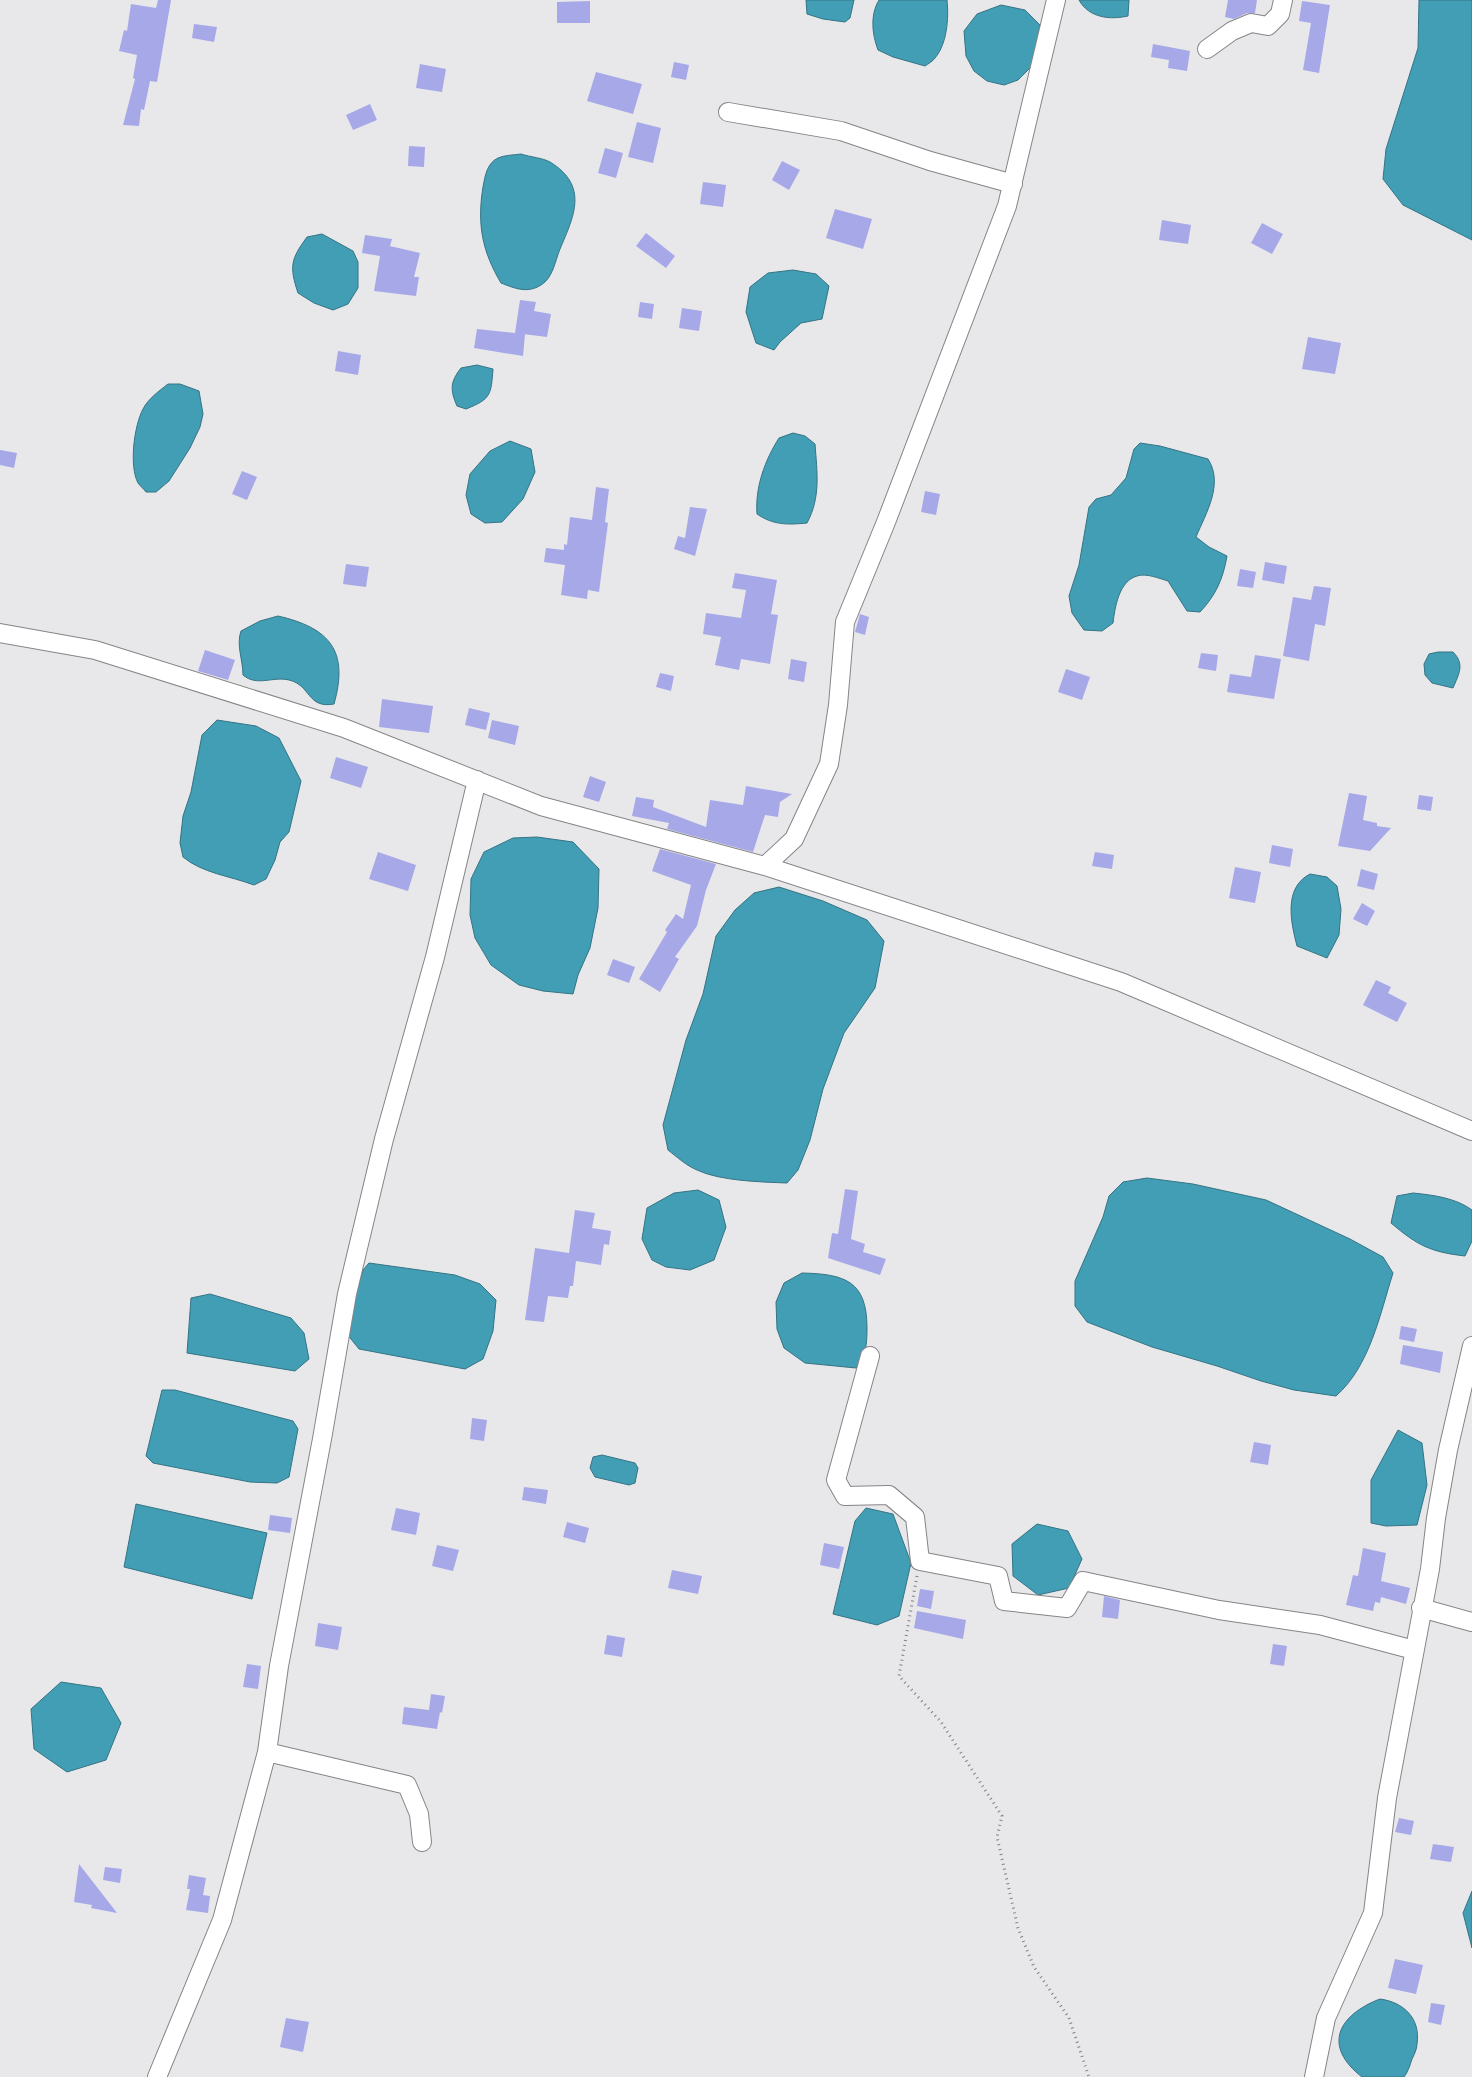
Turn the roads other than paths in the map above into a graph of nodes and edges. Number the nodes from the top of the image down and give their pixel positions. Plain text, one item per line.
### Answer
1 (1056, 0) edge
2 (1283, 0) edge
3 (1207, 49) dead end
4 (728, 112) dead end
5 (1013, 184) junction
6 (0, 633) edge
7 (477, 780) junction
8 (765, 866) junction
9 (1472, 1131) edge
10 (1472, 1346) edge
11 (870, 1356) dead end
12 (1421, 1608) junction
13 (1472, 1622) edge
14 (1414, 1650) junction
15 (267, 1752) junction
16 (422, 1842) dead end
17 (156, 2077) edge
18 (1314, 2077) edge

1 - 5 street
2 - 3 street
4 - 5 street
5 - 8 street
6 - 7 street
7 - 8 street
7 - 15 street
8 - 9 street
10 - 12 street
11 - 14 street
12 - 13 street
12 - 14 street
14 - 18 street
15 - 16 street
15 - 17 street

